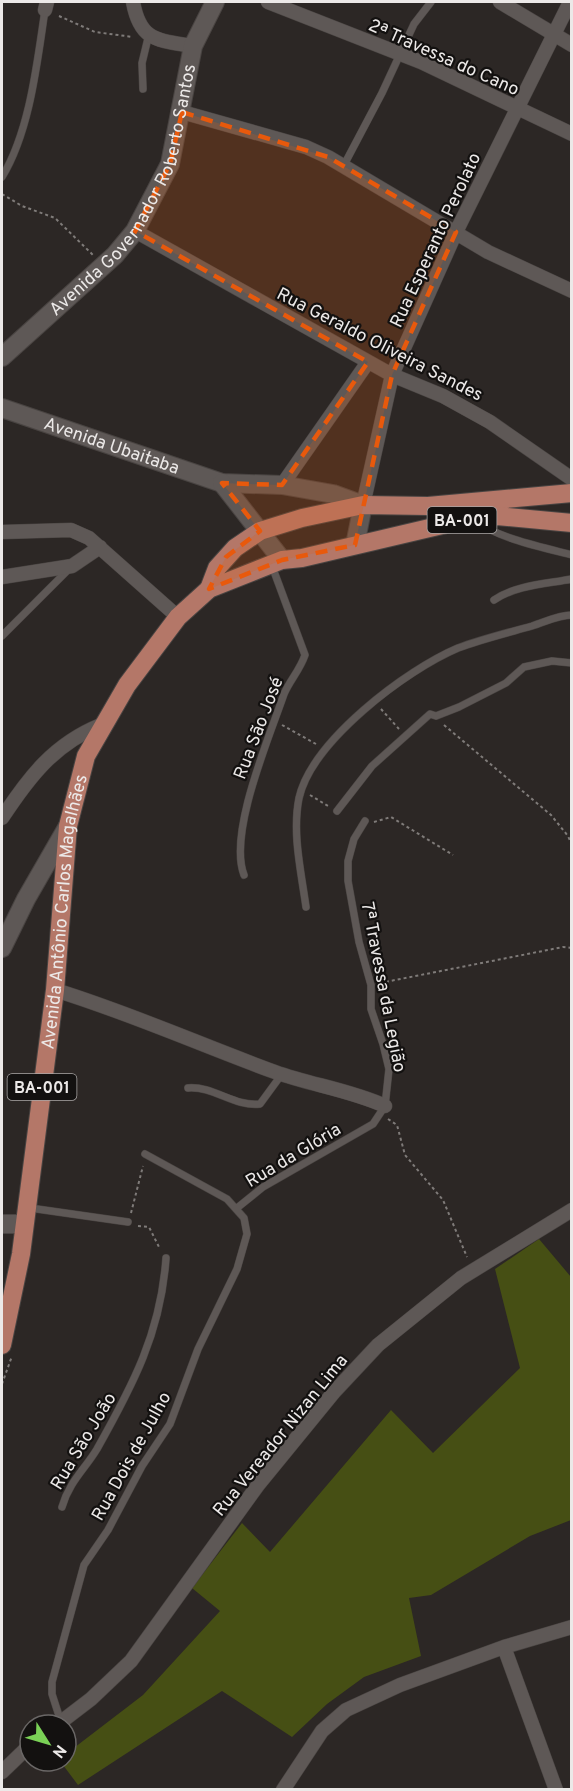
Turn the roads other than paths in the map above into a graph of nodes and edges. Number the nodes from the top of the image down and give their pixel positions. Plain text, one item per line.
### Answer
1 (133, 2) edge
2 (215, 2) edge
3 (268, 2) edge
4 (431, 2) edge
5 (500, 2) edge
6 (570, 2) edge
7 (46, 6) edge
8 (149, 34) junction
9 (554, 34) junction
10 (572, 45) edge
11 (193, 46) junction
12 (400, 54) junction
13 (143, 89) dead end
14 (518, 110) junction
15 (182, 112) junction
16 (572, 134) edge
17 (344, 165) junction
18 (2, 177) edge
19 (135, 231) junction
20 (456, 232) junction
21 (572, 291) edge
22 (2, 357) edge
23 (368, 362) junction
24 (392, 375) junction
25 (2, 408) edge
26 (572, 479) edge
27 (222, 483) junction
28 (282, 485) junction
29 (572, 493) edge
30 (363, 506) junction
31 (472, 518) junction
32 (572, 523) edge
33 (260, 531) junction
34 (2, 532) edge
35 (356, 545) junction
36 (100, 548) junction
37 (572, 555) edge
38 (276, 562) junction
39 (72, 566) junction
40 (2, 577) edge
41 (572, 579) edge
42 (209, 589) junction
43 (494, 600) dead end
44 (572, 615) edge
45 (178, 617) junction
46 (2, 636) edge
47 (572, 663) edge
48 (101, 724) junction
49 (337, 810) road end
50 (2, 818) edge
51 (365, 821) road end
52 (68, 826) junction
53 (244, 876) dead end
54 (306, 907) dead end
55 (2, 948) edge
56 (55, 990) junction
57 (282, 1074) junction
58 (188, 1088) dead end
59 (383, 1110) junction
60 (146, 1154) road end
61 (237, 1208) junction
62 (37, 1209) dead end
63 (572, 1210) edge
64 (128, 1222) road end
65 (2, 1224) edge
66 (24, 1224) junction
67 (166, 1257) road end
68 (2, 1345) edge
69 (62, 1507) dead end
70 (572, 1627) edge
71 (504, 1647) junction
72 (56, 1713) edge
73 (73, 1713) edge
74 (18, 1757) edge
75 (2, 1772) edge
76 (283, 1790) edge
77 (556, 1790) edge

1 - 8 street
2 - 11 main road, Avenida Governador Roberto Santos
3 - 12 street, 2ª Travessa do Cano
4 - 12 lane
5 - 9 street
6 - 9 street, Rua Esperanto Perolato
7 - 18 lane
8 - 11 street
8 - 13 lane
9 - 10 street
9 - 14 street, Rua Esperanto Perolato
11 - 15 main road, Avenida Governador Roberto Santos
12 - 14 street, 2ª Travessa do Cano
12 - 17 lane
14 - 16 street, 2ª Travessa do Cano
14 - 20 street, Rua Esperanto Perolato
15 - 17 street
15 - 19 main road, Avenida Governador Roberto Santos
17 - 20 street
19 - 22 main road, Avenida Governador Roberto Santos
19 - 23 street, Rua Geraldo Oliveira Sandes
20 - 21 street
20 - 24 street, Rua Esperanto Perolato
23 - 24 street, Rua Geraldo Oliveira Sandes
23 - 28 street
24 - 26 street, Rua Geraldo Oliveira Sandes
24 - 30 street, Rua Esperanto Perolato
25 - 27 main road, Avenida Ubaitaba
27 - 28 main road, Avenida Ubaitaba
27 - 33 main road
28 - 30 main road, Avenida Ubaitaba
29 - 30 main road, Avenida Ubaitaba / BA-001
30 - 33 main road, Avenida Ubaitaba / BA-001
30 - 35 main road
31 - 32 main road, BA-001
31 - 35 main road, BA-001
31 - 37 lane
33 - 38 main road
33 - 42 main road, Avenida Antônio Carlos Magalhães / BA-001
34 - 36 street
35 - 38 main road, BA-001
36 - 39 street
36 - 45 street
38 - 42 main road, Avenida Antônio Carlos Magalhães / BA-001
38 - 53 lane, Rua São José
39 - 40 street
39 - 46 lane
41 - 43 lane
42 - 45 main road, Avenida Antônio Carlos Magalhães / BA-001
44 - 54 lane
45 - 48 main road, Avenida Antônio Carlos Magalhães / BA-001
47 - 49 lane
48 - 50 street
48 - 52 main road, Avenida Antônio Carlos Magalhães / BA-001
51 - 59 lane, 7ª Travessa da Legião
52 - 55 main road
52 - 56 main road, Avenida Antônio Carlos Magalhães / BA-001
56 - 57 street
56 - 66 main road, Avenida Antônio Carlos Magalhães / BA-001
57 - 58 lane
57 - 59 street
59 - 61 lane, Rua da Glória
60 - 61 lane, Rua da Glória
61 - 72 lane, Rua Dois de Julho
62 - 64 lane
63 - 73 street, Rua Vereador Nizan Lima
65 - 66 main road
66 - 68 main road, Avenida Antônio Carlos Magalhães / BA-001
67 - 69 lane, Rua São João
70 - 71 street
71 - 76 street
71 - 77 street
74 - 75 street

